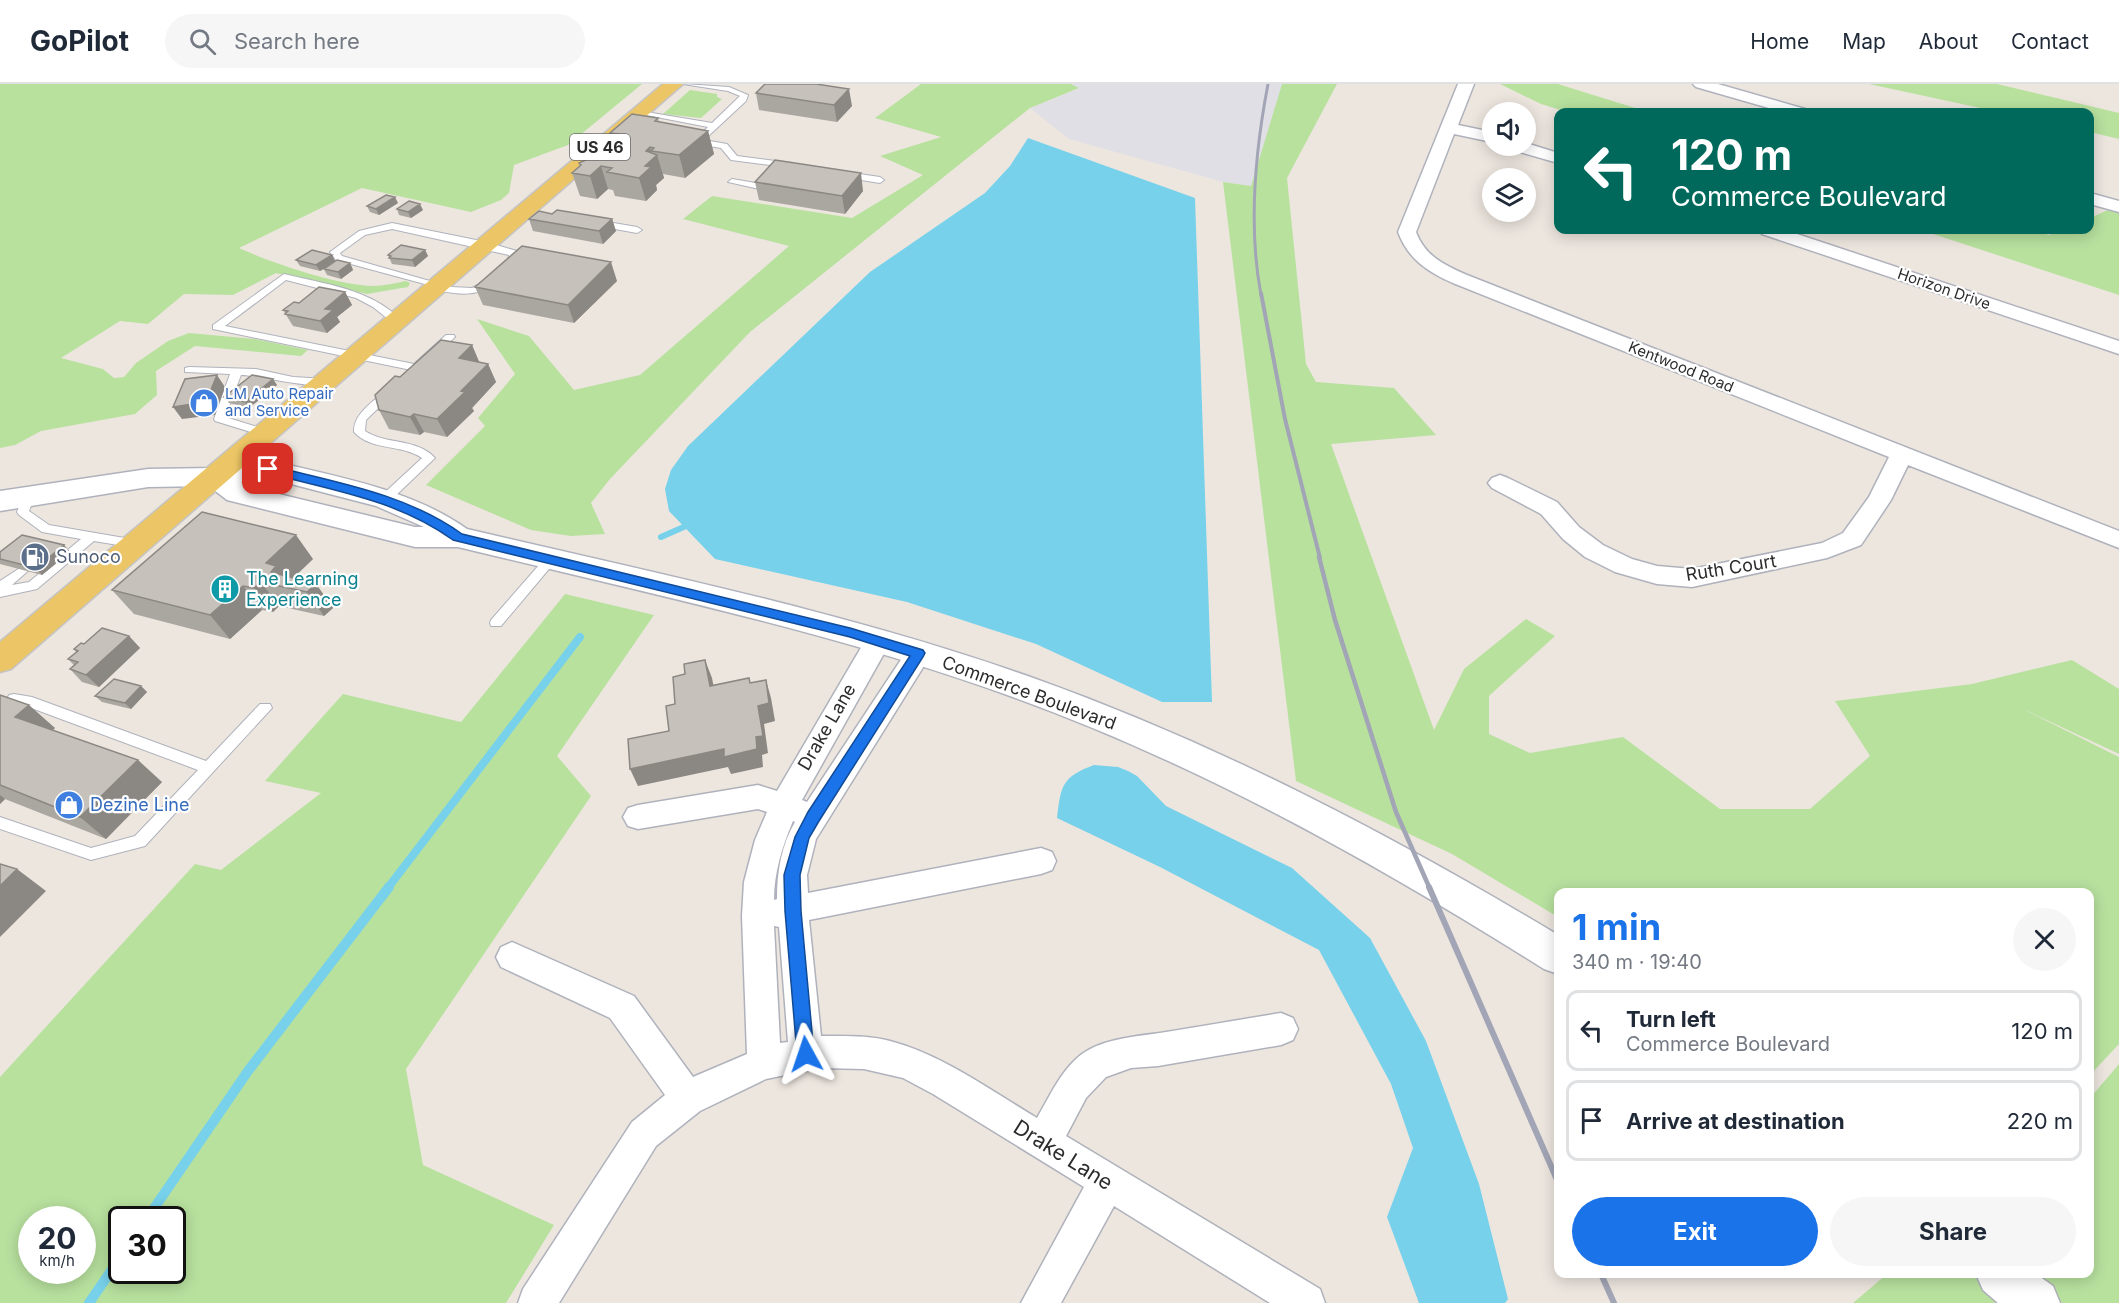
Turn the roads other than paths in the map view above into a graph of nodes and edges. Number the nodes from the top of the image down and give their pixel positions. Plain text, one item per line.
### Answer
1 (674, 84) edge
2 (687, 84) edge
3 (1466, 84) edge
4 (1701, 84) edge
5 (1785, 108) edge
6 (630, 125) junction
7 (714, 126) junction
8 (1448, 128) junction
9 (1482, 135) edge
10 (688, 140) edge
11 (698, 141) junction
12 (1536, 151) edge
13 (1554, 157) edge
14 (785, 165) junction
15 (797, 167) edge
16 (832, 173) edge
17 (880, 180) dead end
18 (732, 182) dead end
19 (2094, 199) edge
20 (2119, 207) edge
21 (582, 220) edge
22 (637, 230) dead end
23 (1780, 234) edge
24 (485, 246) junction
25 (438, 286) junction
26 (397, 321) junction
27 (450, 337) dead end
28 (2119, 348) edge
29 (356, 356) junction
30 (189, 370) dead end
31 (237, 371) junction
32 (408, 375) junction
33 (327, 382) junction
34 (267, 433) junction
35 (1902, 454) junction
36 (215, 477) junction
37 (1500, 483) dead end
38 (29, 496) junction
39 (385, 499) junction
40 (0, 501) edge
41 (68, 533) junction
42 (92, 536) junction
43 (458, 537) junction
44 (2119, 540) edge
45 (136, 544) junction
46 (51, 547) edge
47 (550, 560) junction
48 (22, 570) edge
49 (0, 590) edge
50 (496, 622) dead end
51 (878, 641) junction
52 (5, 648) edge
53 (919, 653) junction
54 (7, 698) edge
55 (265, 708) dead end
56 (0, 712) edge
57 (208, 768) junction
58 (784, 805) junction
59 (638, 817) dead end
60 (813, 817) junction
61 (0, 823) edge
62 (1041, 861) dead end
63 (793, 911) junction
64 (758, 916) junction
65 (1554, 954) edge
66 (512, 957) dead end
67 (1281, 1029) dead end
68 (806, 1054) junction
69 (764, 1063) junction
70 (688, 1099) junction
71 (1043, 1142) junction
72 (1107, 1182) junction
73 (2004, 1278) edge
74 (539, 1302) edge
75 (1040, 1303) edge
76 (1306, 1303) edge
77 (2036, 1303) edge

1 - 6 main road, US 46
2 - 7 lane
3 - 8 street, Kentwood Road
4 - 5 street
6 - 7 lane
6 - 24 main road, US 46
7 - 11 lane
8 - 9 street
8 - 35 street, Kentwood Road
10 - 11 lane
11 - 14 lane
12 - 13 street
14 - 15 lane
14 - 18 lane
16 - 17 lane
19 - 20 street
21 - 22 lane
23 - 28 street, Horizon Drive
24 - 25 main road, US 46
24 - 25 lane
24 - 25 lane
25 - 26 main road, US 46
26 - 29 main road, US 46
26 - 29 lane
27 - 32 lane
29 - 32 lane
29 - 33 main road, US 46
30 - 31 lane
31 - 33 lane
31 - 34 lane
32 - 39 lane
33 - 34 main road, US 46
34 - 36 main road, US 46
35 - 37 street, Ruth Court
35 - 44 street, Kentwood Road
36 - 38 main road
36 - 39 main road, Commerce Boulevard
36 - 43 main road, Commerce Boulevard
36 - 45 main road, US 46
38 - 40 main road
38 - 41 lane
39 - 43 main road, Commerce Boulevard
41 - 42 lane
41 - 46 lane
42 - 45 lane
42 - 49 lane
43 - 47 main road, Commerce Boulevard
45 - 52 main road, US 46
47 - 50 lane
47 - 51 main road, Commerce Boulevard
48 - 49 lane
51 - 53 main road, Commerce Boulevard
51 - 58 street, Drake Lane
53 - 60 street, Drake Lane
53 - 65 main road, Commerce Boulevard
54 - 56 lane
54 - 57 lane
55 - 57 lane
57 - 61 lane
58 - 59 street
58 - 60 street
58 - 64 street, Drake Lane
60 - 63 street, Drake Lane
62 - 63 street
63 - 64 street
63 - 68 street, Drake Lane
64 - 69 street, Drake Lane
66 - 70 street
67 - 71 street
68 - 69 street, Drake Lane
68 - 71 street, Drake Lane
69 - 70 street, Drake Lane
70 - 74 street, Drake Lane
71 - 72 street, Drake Lane
72 - 75 street
72 - 76 street, Drake Lane
73 - 77 main road

